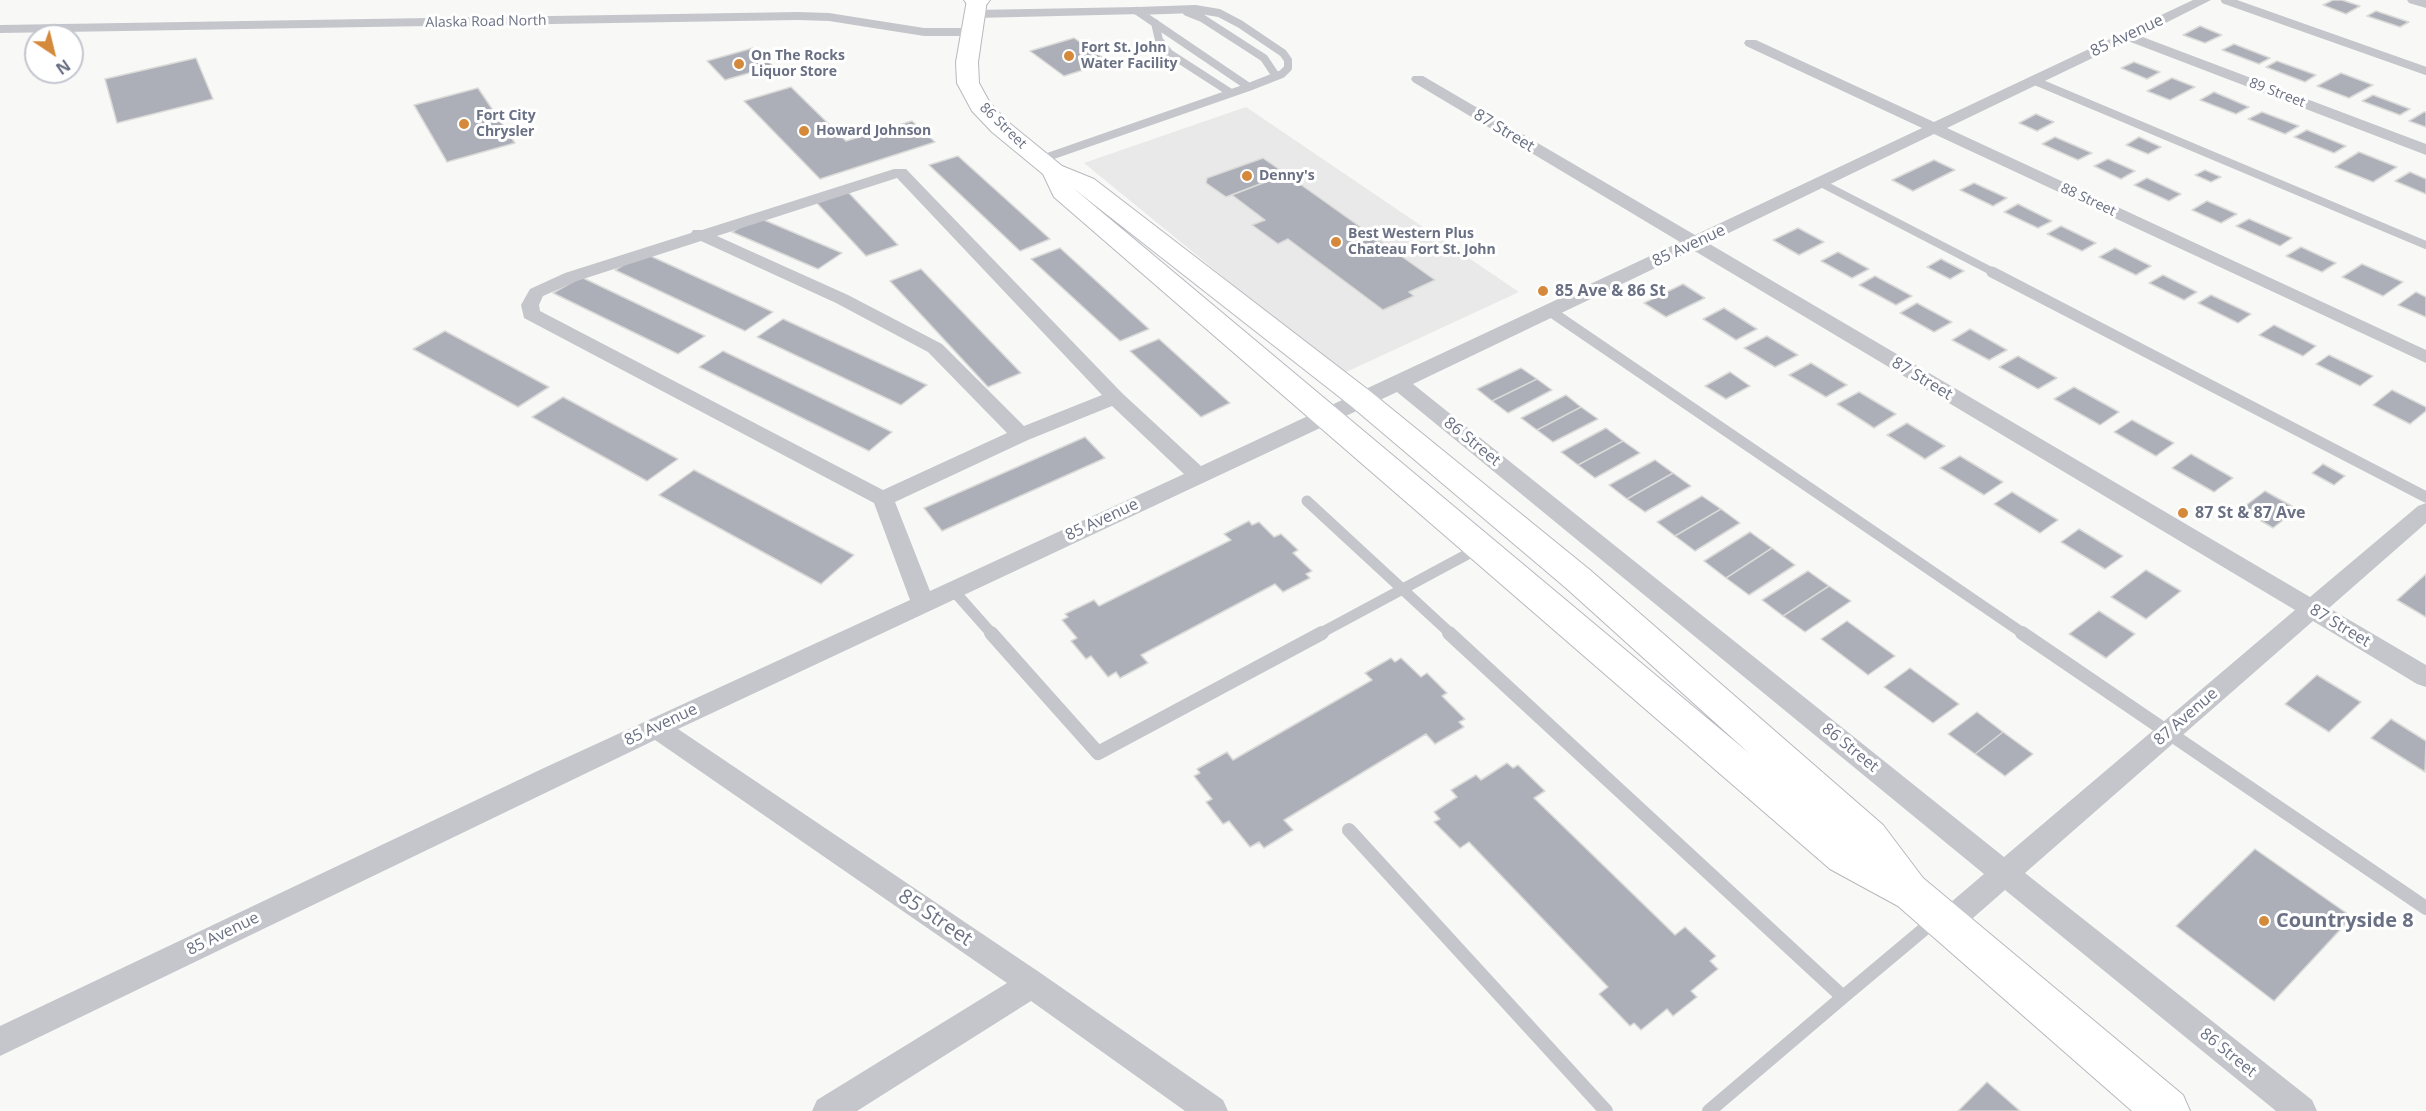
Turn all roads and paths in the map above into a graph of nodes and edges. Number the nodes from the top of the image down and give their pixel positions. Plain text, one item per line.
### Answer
1 (2204, 0) edge
2 (2225, 0) edge
3 (2414, 0) edge
4 (2426, 4) edge
5 (976, 8) edge
6 (1180, 9) junction
7 (1137, 11) junction
8 (1155, 23) junction
9 (0, 29) edge
10 (2127, 36) junction
11 (1751, 43) dead end
12 (2426, 71) edge
13 (1276, 76) junction
14 (1418, 79) dead end
15 (2035, 81) junction
16 (1249, 87) junction
17 (1231, 93) junction
18 (1936, 129) junction
19 (2426, 150) edge
20 (1046, 166) junction
21 (1821, 183) junction
22 (699, 234) junction
23 (1693, 243) junction
24 (2426, 245) edge
25 (1550, 311) junction
26 (2426, 357) edge
27 (1399, 383) junction
28 (1115, 397) junction
29 (1361, 399) junction
30 (1327, 415) junction
31 (1021, 435) junction
32 (1197, 476) junction
33 (2426, 497) edge
34 (883, 499) junction
35 (1307, 501) dead end
36 (2426, 511) edge
37 (1479, 548) junction
38 (1401, 589) junction
39 (953, 590) junction
40 (923, 603) junction
41 (2310, 609) junction
42 (2426, 677) edge
43 (657, 728) junction
44 (2168, 733) junction
45 (1349, 830) dead end
46 (2006, 874) junction
47 (2426, 908) edge
48 (1933, 911) junction
49 (1032, 984) junction
50 (1843, 997) junction
51 (0, 1041) edge
52 (828, 1111) edge
53 (1212, 1111) edge
54 (1606, 1111) edge
55 (1709, 1111) edge
56 (2167, 1111) edge
57 (2301, 1111) edge

1 - 10 street, 85 Avenue
2 - 12 lane
3 - 4 street
5 - 7 street, Alaska Road North
5 - 9 street, Alaska Road North
5 - 20 main road, 86 Street
6 - 7 lane
6 - 13 lane
6 - 13 lane
7 - 8 lane
8 - 16 lane
8 - 17 lane
10 - 15 street, 85 Avenue
10 - 19 street, 89 Street
11 - 18 street, 88 Street
13 - 16 lane
14 - 23 street, 87 Street
15 - 18 street, 85 Avenue
15 - 24 lane
16 - 17 lane
17 - 20 lane
18 - 21 street, 85 Avenue
18 - 26 street, 88 Street
20 - 29 main road, 86 Street
20 - 30 main road, 86 Street
21 - 23 street, 85 Avenue
21 - 33 lane
22 - 28 street
22 - 31 street
22 - 34 street
23 - 25 street, 85 Avenue
23 - 41 street, 87 Street
25 - 27 street, 85 Avenue
25 - 44 lane
27 - 29 street, 85 Avenue
27 - 46 street, 86 Street
28 - 31 street
28 - 32 street
29 - 30 street, 85 Avenue
29 - 48 main road, 86 Street
30 - 32 street, 85 Avenue
30 - 37 main road, 86 Street
31 - 34 street
32 - 39 street, 85 Avenue
34 - 40 street
35 - 38 lane
36 - 41 street, 87 Avenue
37 - 38 lane
37 - 48 main road, 86 Street
38 - 39 lane
38 - 50 lane
39 - 40 street, 85 Avenue
40 - 43 street, 85 Avenue
41 - 42 street, 87 Street
41 - 44 street, 87 Avenue
43 - 49 street, 85 Street
43 - 51 street, 85 Avenue
44 - 46 street, 87 Avenue
44 - 47 lane
45 - 54 lane
46 - 48 street, 87 Avenue
46 - 57 street, 86 Street
48 - 50 lane
48 - 56 main road, 86 Street
49 - 52 street
49 - 53 street, 85 Street
50 - 55 lane

